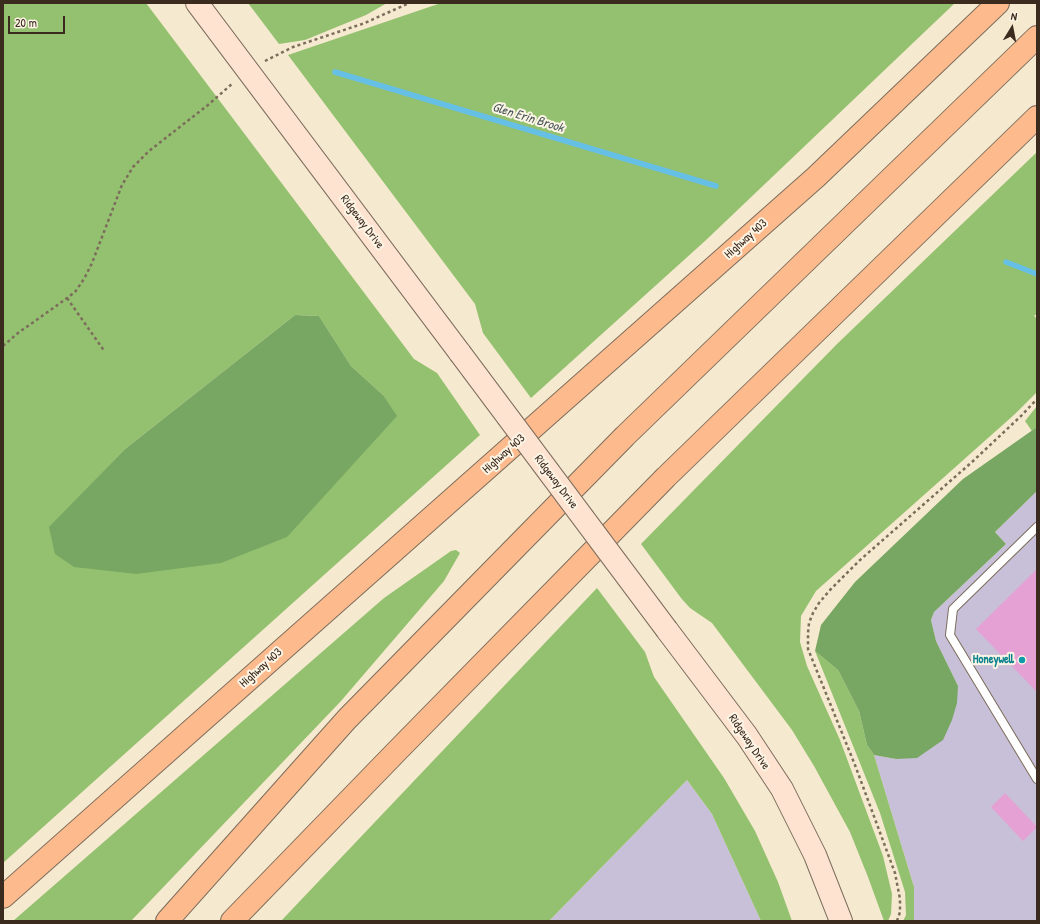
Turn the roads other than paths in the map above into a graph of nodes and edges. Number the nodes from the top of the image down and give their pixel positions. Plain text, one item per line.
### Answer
1 (197, 3) edge
2 (998, 3) edge
3 (1037, 37) edge
4 (1037, 117) edge
5 (1037, 527) edge
6 (1037, 779) edge
7 (3, 897) edge
8 (167, 921) edge
9 (232, 921) edge
10 (841, 921) edge

1 - 10 street, Ridgeway Drive, bridge
2 - 7 highway, Highway 403
3 - 8 highway
4 - 9 highway
5 - 6 lane

